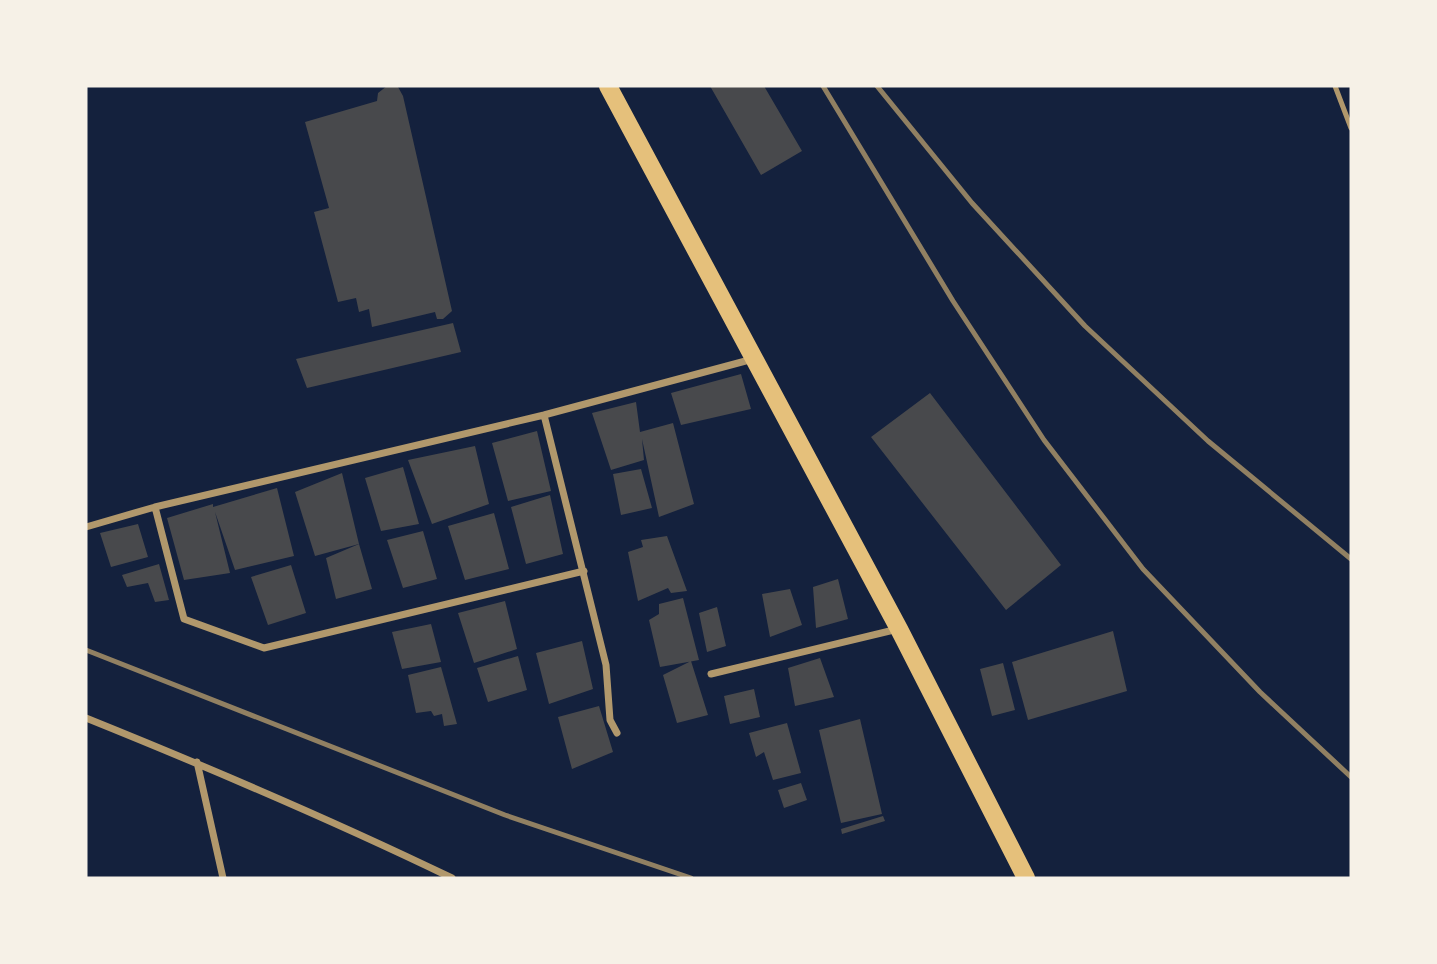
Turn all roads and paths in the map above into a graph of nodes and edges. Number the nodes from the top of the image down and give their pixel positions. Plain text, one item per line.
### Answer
1 (608, 86) edge
2 (1335, 86) edge
3 (1351, 128) edge
4 (753, 359) junction
5 (544, 415) junction
6 (155, 507) junction
7 (86, 527) edge
8 (584, 572) junction
9 (899, 629) junction
10 (711, 674) dead end
11 (86, 719) edge
12 (617, 733) dead end
13 (197, 762) junction
14 (223, 878) edge
15 (452, 878) edge
16 (1027, 878) edge

1 - 4 main road
2 - 3 lane
4 - 5 street
4 - 9 main road
5 - 6 street
5 - 8 street
6 - 7 street
6 - 8 street
8 - 12 street
9 - 10 street
9 - 16 main road
11 - 13 street
13 - 14 street
13 - 15 street

